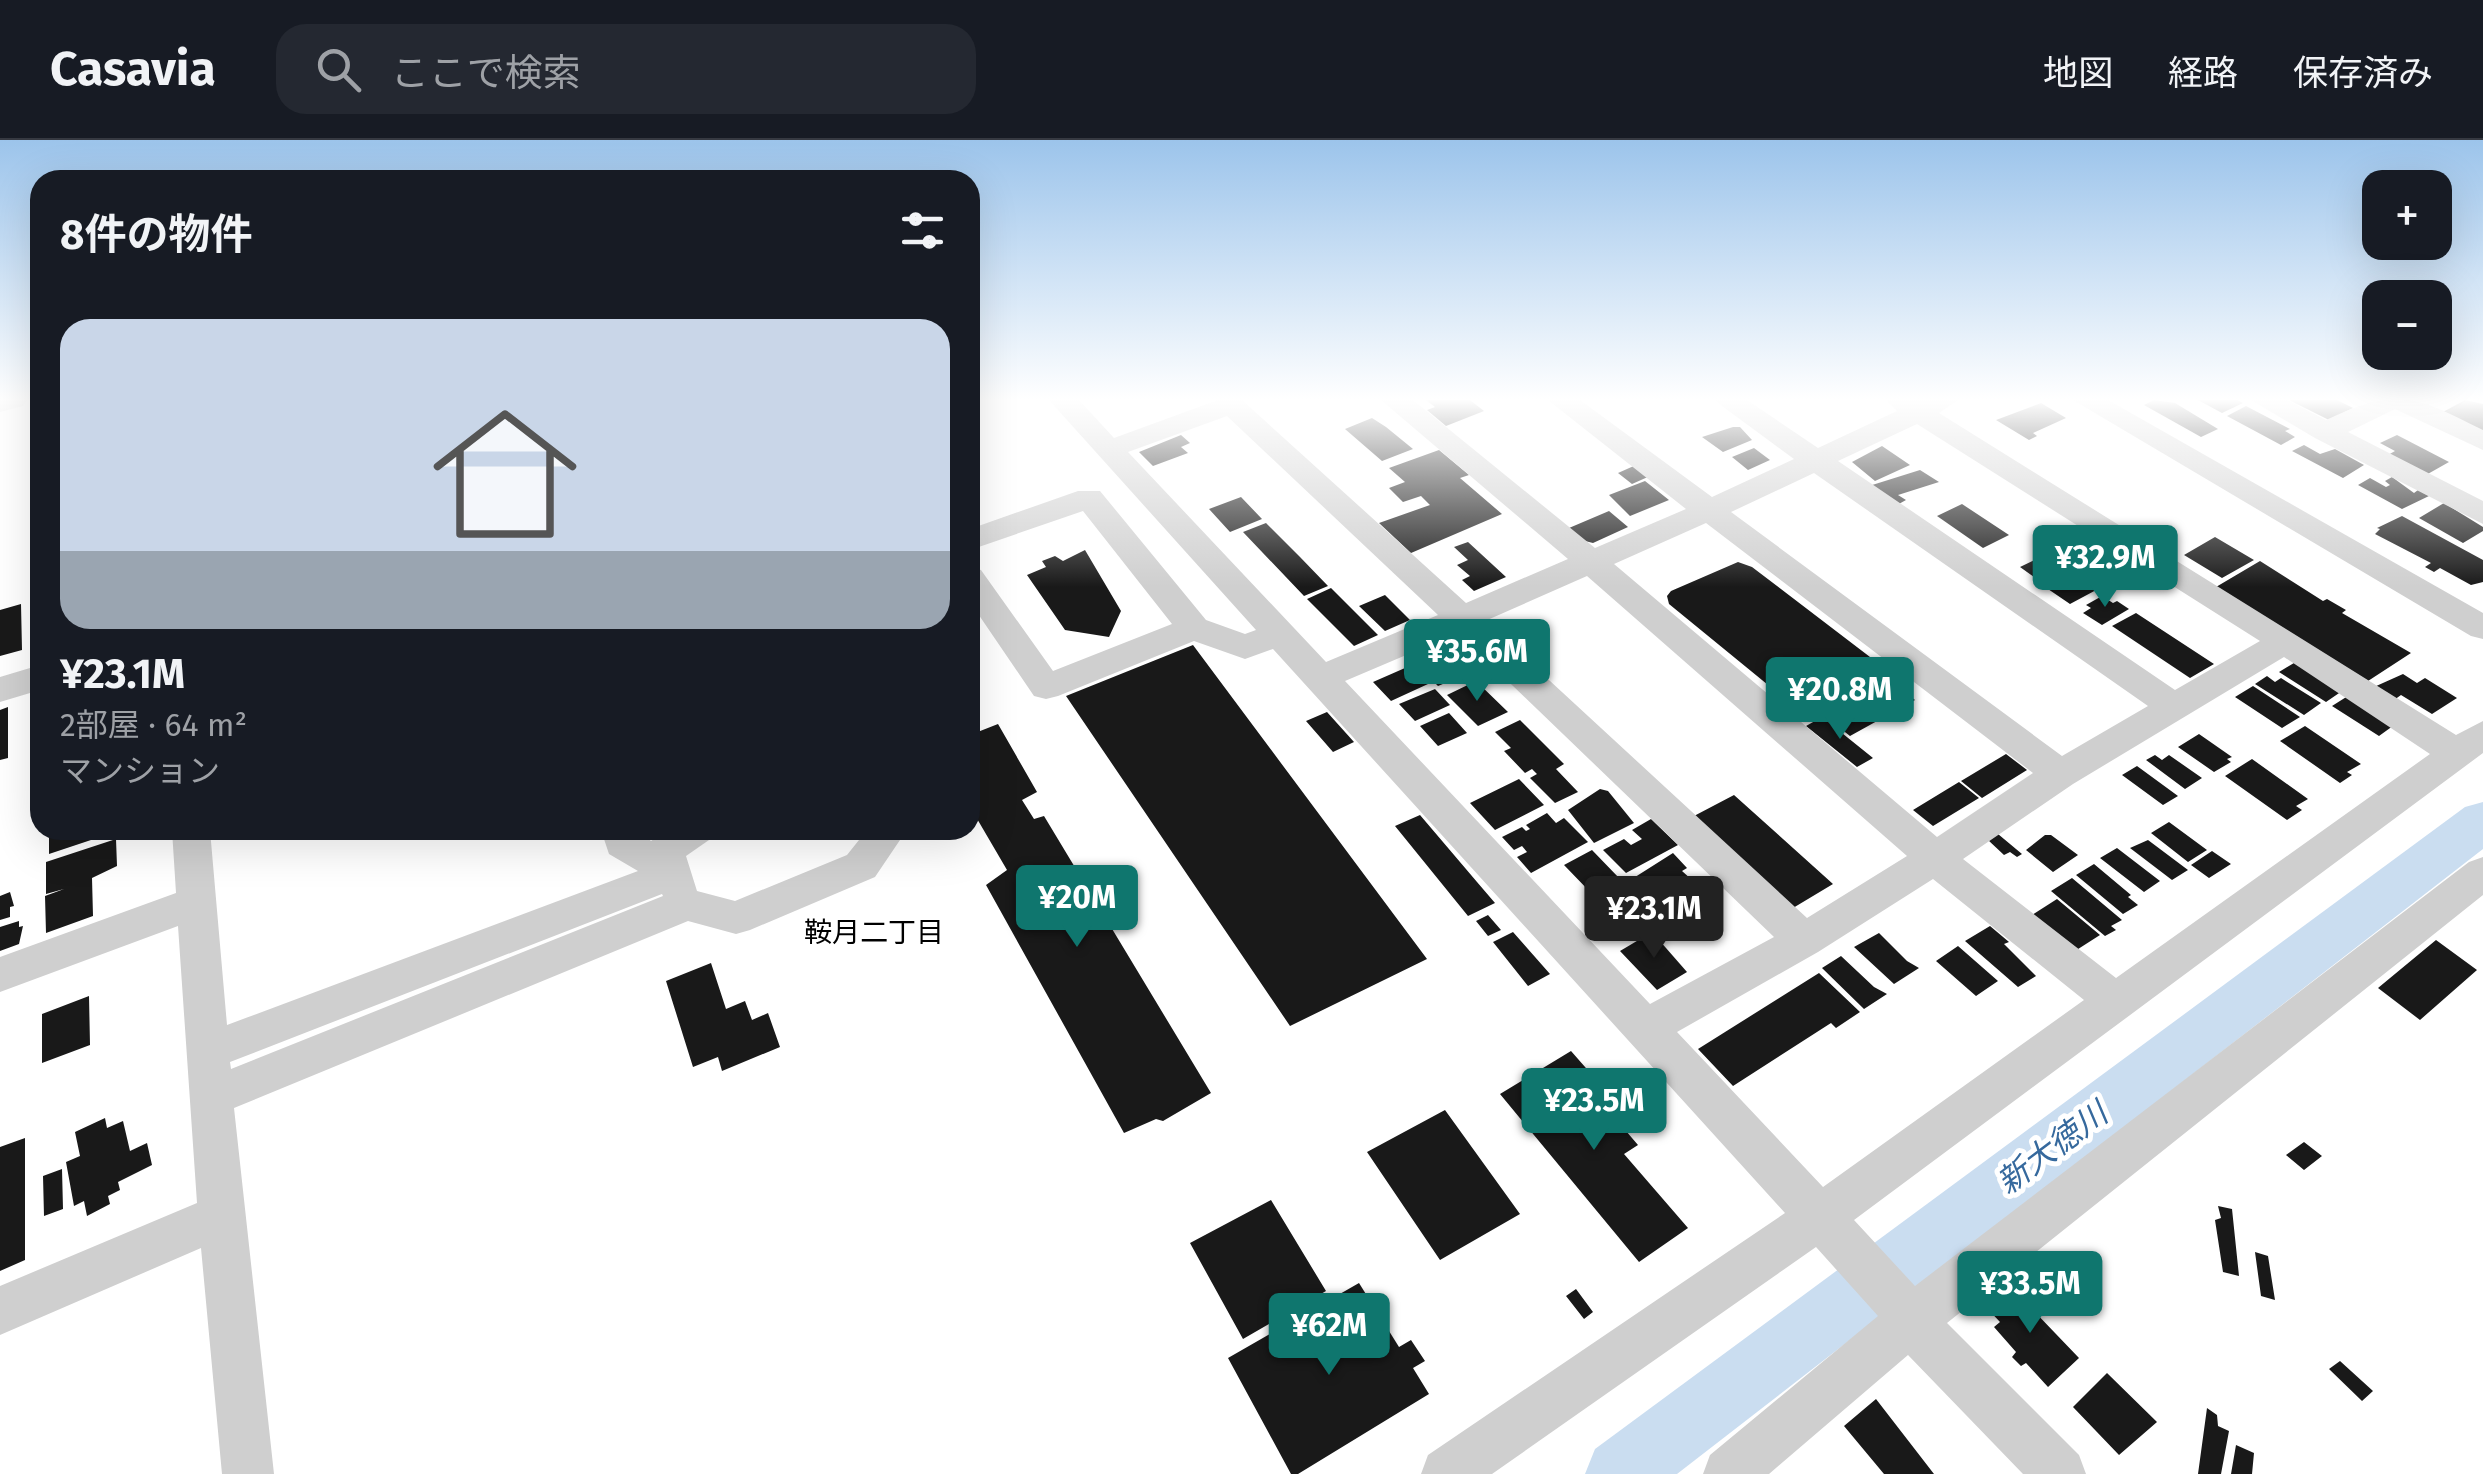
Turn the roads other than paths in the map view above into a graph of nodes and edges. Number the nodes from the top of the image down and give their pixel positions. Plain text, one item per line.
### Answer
1 (1122, 462) edge
2 (1300, 462) edge
3 (1470, 462) edge
4 (1646, 462) edge
5 (1809, 462) edge
6 (1821, 462) edge
7 (2010, 462) edge
8 (2204, 462) edge
9 (2383, 462) edge
10 (1710, 510) junction
11 (2483, 514) edge
12 (980, 536) edge
13 (1589, 560) junction
14 (980, 592) edge
15 (1462, 618) junction
16 (1194, 628) junction
17 (2483, 628) edge
18 (1279, 634) junction
19 (2285, 640) junction
20 (1318, 679) junction
21 (30, 681) edge
22 (0, 690) edge
23 (2175, 707) junction
24 (2470, 743) edge
25 (2060, 774) junction
26 (192, 840) edge
27 (622, 840) edge
28 (681, 840) edge
29 (881, 840) edge
30 (1935, 858) junction
31 (2483, 873) edge
32 (680, 889) junction
33 (197, 902) junction
34 (1804, 940) junction
35 (0, 975) edge
36 (2114, 999) junction
37 (1644, 1029) junction
38 (208, 1052) junction
39 (210, 1097) junction
40 (221, 1216) junction
41 (1820, 1216) junction
42 (1902, 1309) junction
43 (0, 1311) edge
44 (248, 1474) edge
45 (1446, 1474) edge
46 (1729, 1474) edge
47 (2060, 1474) edge

1 - 18 street
2 - 15 street
3 - 13 street
4 - 10 street
5 - 10 street
6 - 23 street
7 - 19 street
8 - 17 street
9 - 11 street
10 - 13 street
10 - 25 street
12 - 16 street
13 - 15 street
13 - 30 street
14 - 16 street
15 - 20 street
15 - 34 street
16 - 18 street
18 - 20 street
19 - 23 street
19 - 24 street
20 - 37 street
21 - 22 street
23 - 25 street
24 - 36 street
25 - 30 street
26 - 33 street
27 - 32 street
28 - 32 street
29 - 32 street
30 - 34 street
30 - 36 street
31 - 42 street
32 - 38 street
32 - 39 street
33 - 35 street
33 - 38 street
34 - 37 street
36 - 41 street
37 - 41 street
38 - 39 street
39 - 40 street
40 - 43 street
40 - 44 street
41 - 42 street
41 - 45 street
42 - 46 street
42 - 47 street

